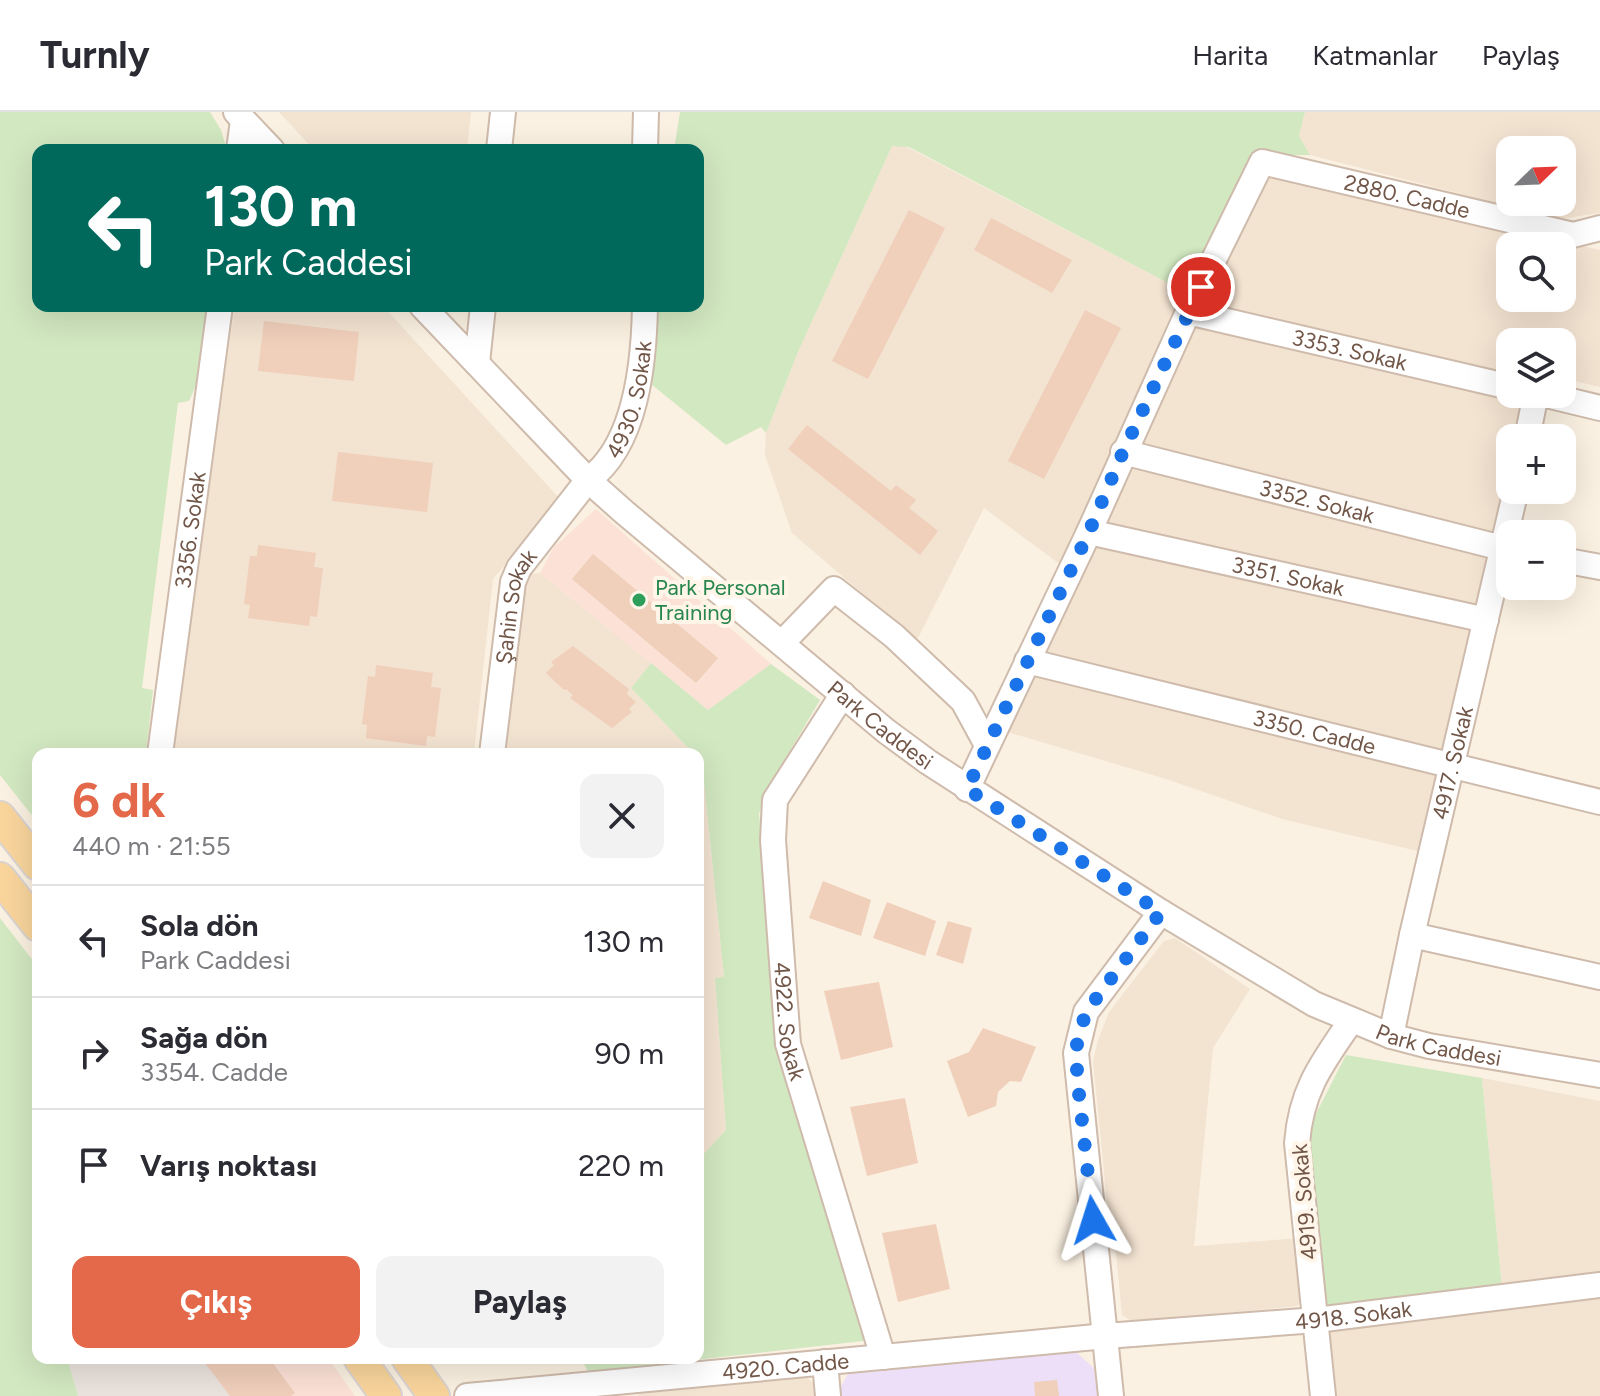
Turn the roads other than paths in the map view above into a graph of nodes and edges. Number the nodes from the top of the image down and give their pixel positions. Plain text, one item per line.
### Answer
1 (503, 112) edge
2 (646, 112) edge
3 (240, 116) edge
4 (239, 144) edge
5 (266, 144) edge
6 (500, 144) edge
7 (645, 144) edge
8 (1600, 228) edge
9 (1560, 232) edge
10 (1576, 234) edge
11 (1576, 236) edge
12 (1600, 243) edge
13 (219, 312) edge
14 (428, 312) edge
15 (482, 312) edge
16 (644, 312) edge
17 (1188, 312) junction
18 (477, 363) junction
19 (1496, 384) edge
20 (1576, 402) edge
21 (1600, 408) edge
22 (1123, 452) junction
23 (588, 480) junction
24 (1089, 532) junction
25 (1496, 547) edge
26 (1576, 563) edge
27 (1600, 567) edge
28 (1496, 587) edge
29 (1486, 620) junction
30 (782, 643) junction
31 (1027, 661) junction
32 (843, 694) junction
33 (987, 745) junction
34 (161, 748) edge
35 (493, 748) edge
36 (1452, 765) junction
37 (967, 789) junction
38 (1600, 802) edge
39 (0, 817) edge
40 (32, 857) edge
41 (0, 878) edge
42 (1161, 912) junction
43 (32, 918) edge
44 (1412, 935) junction
45 (1600, 977) edge
46 (1351, 1021) junction
47 (1391, 1036) junction
48 (1600, 1075) edge
49 (1600, 1285) edge
50 (1316, 1320) junction
51 (1106, 1336) junction
52 (883, 1357) junction
53 (825, 1362) junction
54 (363, 1364) edge
55 (411, 1364) edge
56 (612, 1389) edge
57 (386, 1396) edge
58 (434, 1396) edge
59 (467, 1396) edge
60 (828, 1396) edge
61 (1111, 1396) edge
62 (1323, 1396) edge

1 - 6 street
2 - 7 street
3 - 4 street
3 - 5 street
8 - 10 street, 2880. Cadde
9 - 17 street, 2880. Cadde
11 - 12 street
13 - 34 street, 3356. Sokak
14 - 18 street, Park Caddesi
15 - 18 street
16 - 23 street, 4930. Sokak
17 - 19 street, 3353. Sokak
17 - 22 street
18 - 23 street, Park Caddesi
20 - 21 street
22 - 24 street
22 - 25 street, 3352. Sokak
23 - 30 street, Park Caddesi
23 - 35 street, Şahin Sokak
24 - 29 street, 3351. Sokak
24 - 31 street
26 - 27 street
28 - 29 street, 4917. Sokak
29 - 36 street, 4917. Sokak
30 - 32 street, Park Caddesi
30 - 33 street
31 - 33 street
31 - 36 street, 3350. Cadde
32 - 37 street, Park Caddesi
32 - 52 street, 4922. Sokak
33 - 37 street
36 - 38 street, 3350. Cadde
36 - 44 street, 4917. Sokak
37 - 42 street, Park Caddesi
39 - 40 main road
41 - 43 main road
42 - 46 street, Park Caddesi
42 - 51 street
44 - 45 street
44 - 47 street, 4917. Sokak
46 - 47 street, Park Caddesi
46 - 50 street, 4919. Sokak
47 - 48 street, Park Caddesi
49 - 50 street, 4918. Sokak
50 - 51 street, 4918. Sokak
50 - 62 street, 4919. Sokak
51 - 52 street, 4920. Cadde
51 - 61 street
52 - 53 street, 4920. Cadde
53 - 56 street, 4920. Cadde
53 - 60 street
54 - 57 main road
55 - 58 main road
56 - 59 street, 4920. Cadde

